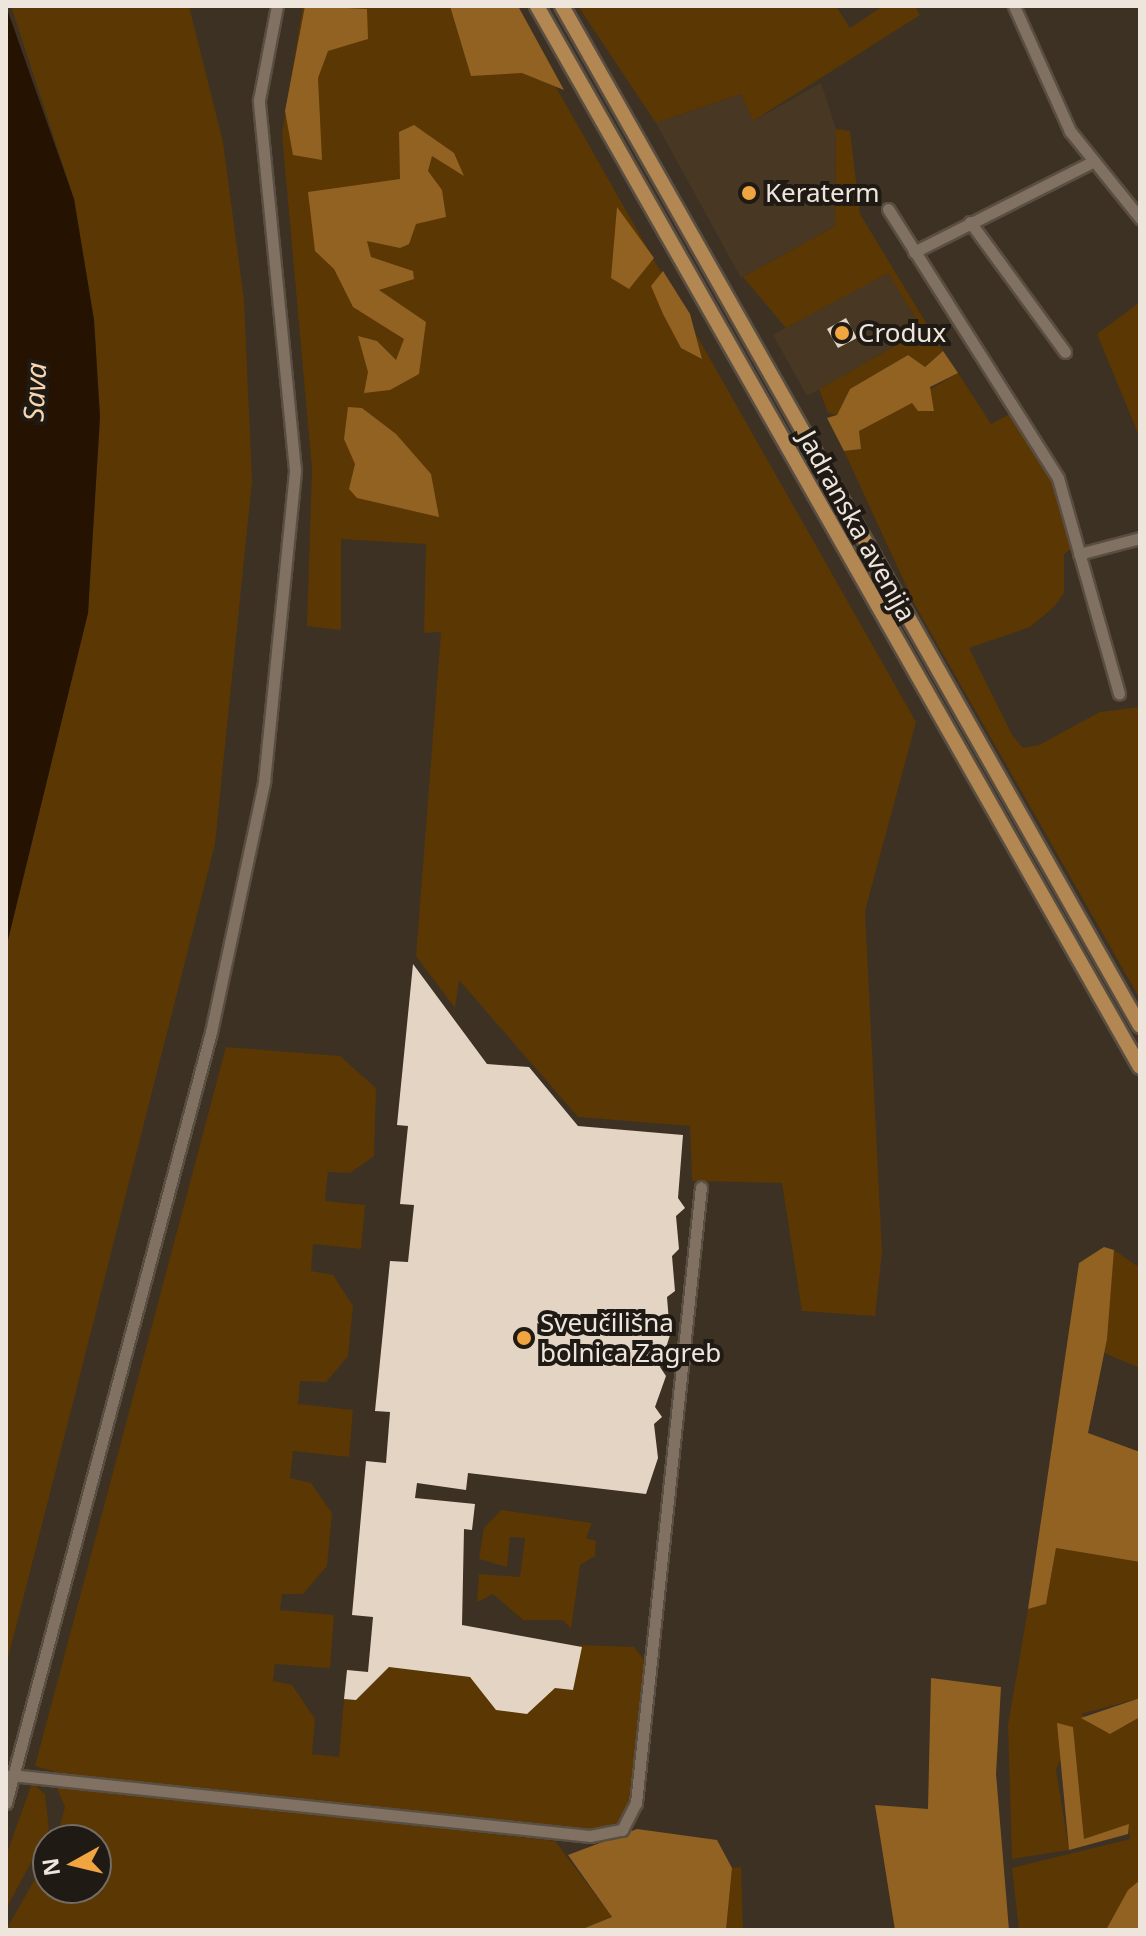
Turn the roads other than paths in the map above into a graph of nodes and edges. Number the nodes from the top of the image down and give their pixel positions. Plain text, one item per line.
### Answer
1 (277, 6) edge
2 (537, 6) edge
3 (562, 6) edge
4 (1014, 6) edge
5 (1092, 162) junction
6 (888, 209) dead end
7 (1140, 218) edge
8 (970, 222) junction
9 (914, 252) junction
10 (1065, 352) dead end
11 (1140, 538) edge
12 (1079, 554) junction
13 (1119, 694) dead end
14 (1140, 1026) edge
15 (1140, 1067) edge
16 (701, 1187) dead end
17 (11, 1775) junction
18 (6, 1803) edge

1 - 17 street
2 - 15 main road, Jadranska avenija
3 - 14 main road, Jadranska avenija
4 - 5 street
5 - 7 street
5 - 8 street
6 - 9 street
8 - 9 street
8 - 10 street
9 - 12 street
11 - 12 street
12 - 13 street
16 - 17 street
17 - 18 street

